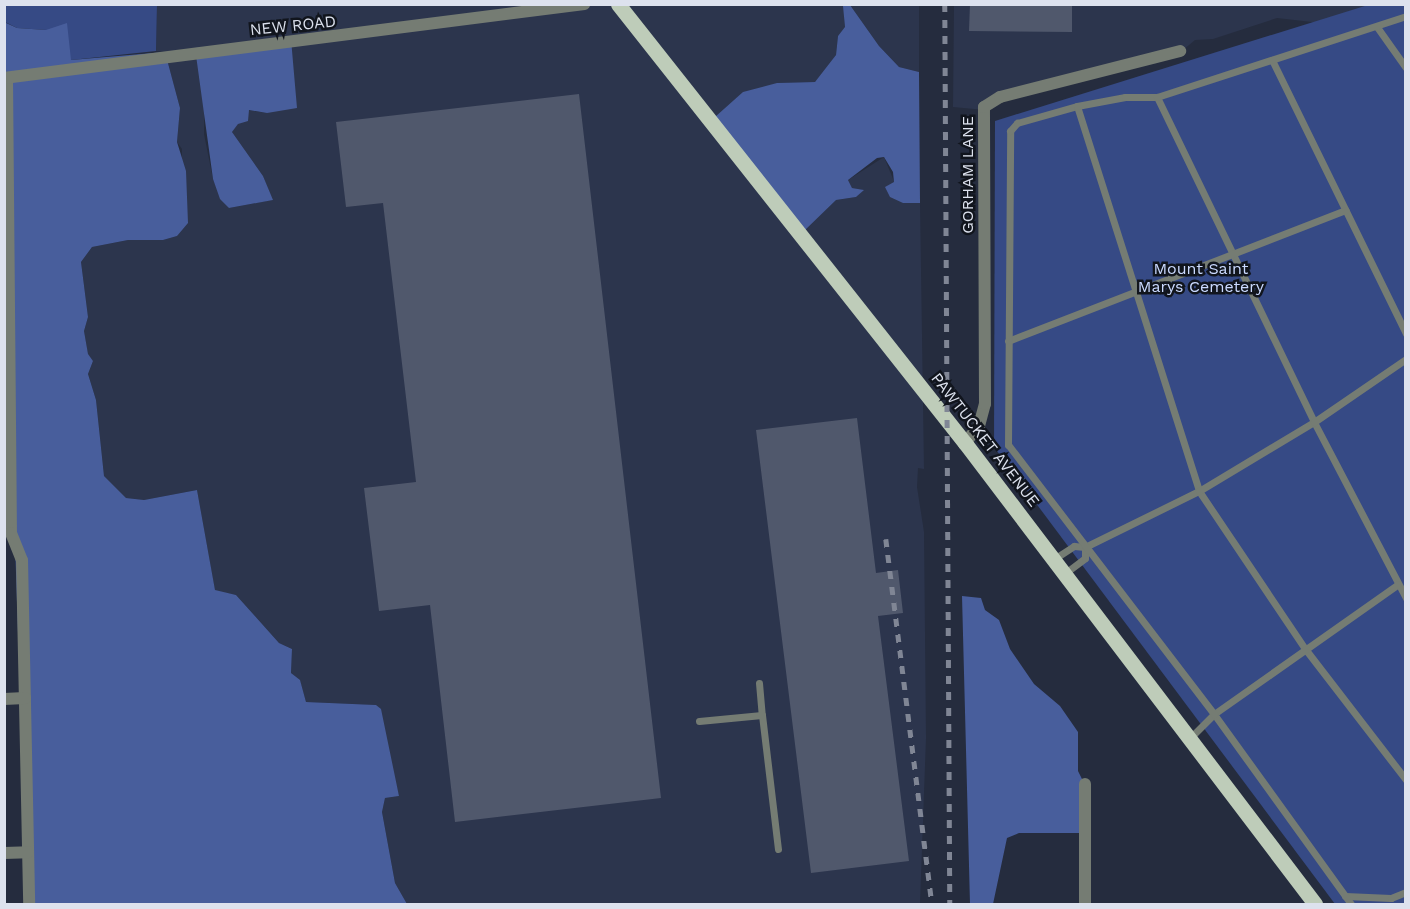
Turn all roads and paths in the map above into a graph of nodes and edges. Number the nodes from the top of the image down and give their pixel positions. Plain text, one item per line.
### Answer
1 (584, 4) edge
2 (618, 4) edge
3 (1406, 16) edge
4 (1377, 27) junction
5 (1180, 51) dead end
6 (1272, 60) junction
7 (1406, 68) edge
8 (6, 78) edge
9 (1157, 97) junction
10 (1077, 106) junction
11 (1345, 210) junction
12 (1234, 256) junction
13 (1135, 295) junction
14 (1406, 334) edge
15 (1008, 341) junction
16 (1406, 359) edge
17 (1314, 422) junction
18 (966, 442) junction
19 (1199, 491) junction
20 (9, 541) edge
21 (1085, 547) junction
22 (1054, 559) junction
23 (1064, 574) junction
24 (1398, 584) junction
25 (1406, 598) edge
26 (1306, 650) junction
27 (759, 683) dead end
28 (25, 698) junction
29 (4, 699) edge
30 (1214, 714) junction
31 (762, 715) junction
32 (699, 721) dead end
33 (1188, 740) junction
34 (1406, 780) edge
35 (1085, 784) dead end
36 (778, 849) dead end
37 (28, 852) junction
38 (4, 853) edge
39 (1406, 892) edge
40 (1345, 896) junction
41 (1085, 901) edge
42 (29, 904) edge
43 (1096, 904) edge
44 (1315, 904) edge
45 (1351, 904) edge

1 - 8 street, NEW ROAD
2 - 18 main road, PAWTUCKET AVENUE
3 - 4 lane
4 - 6 lane
4 - 7 lane
5 - 18 street, GORHAM LANE
6 - 9 lane
6 - 11 lane
8 - 20 street
9 - 10 lane
9 - 12 lane
10 - 13 lane
10 - 15 lane
11 - 12 lane
11 - 14 lane
12 - 13 lane
12 - 17 lane
13 - 15 lane
13 - 19 lane
15 - 21 lane
16 - 17 lane
17 - 19 lane
17 - 24 lane
18 - 22 main road, PAWTUCKET AVENUE
19 - 21 lane
19 - 26 lane
20 - 28 street
21 - 22 lane
21 - 23 lane
21 - 30 lane
22 - 23 main road, PAWTUCKET AVENUE
23 - 33 main road, PAWTUCKET AVENUE
24 - 25 lane
24 - 26 lane
26 - 30 lane
26 - 34 lane
27 - 31 lane
28 - 29 street
28 - 37 street
30 - 33 lane
30 - 40 lane
31 - 32 lane
31 - 36 lane
33 - 44 main road, PAWTUCKET AVENUE
35 - 41 street
37 - 38 street
37 - 42 street
39 - 40 lane
40 - 45 lane
41 - 43 street

